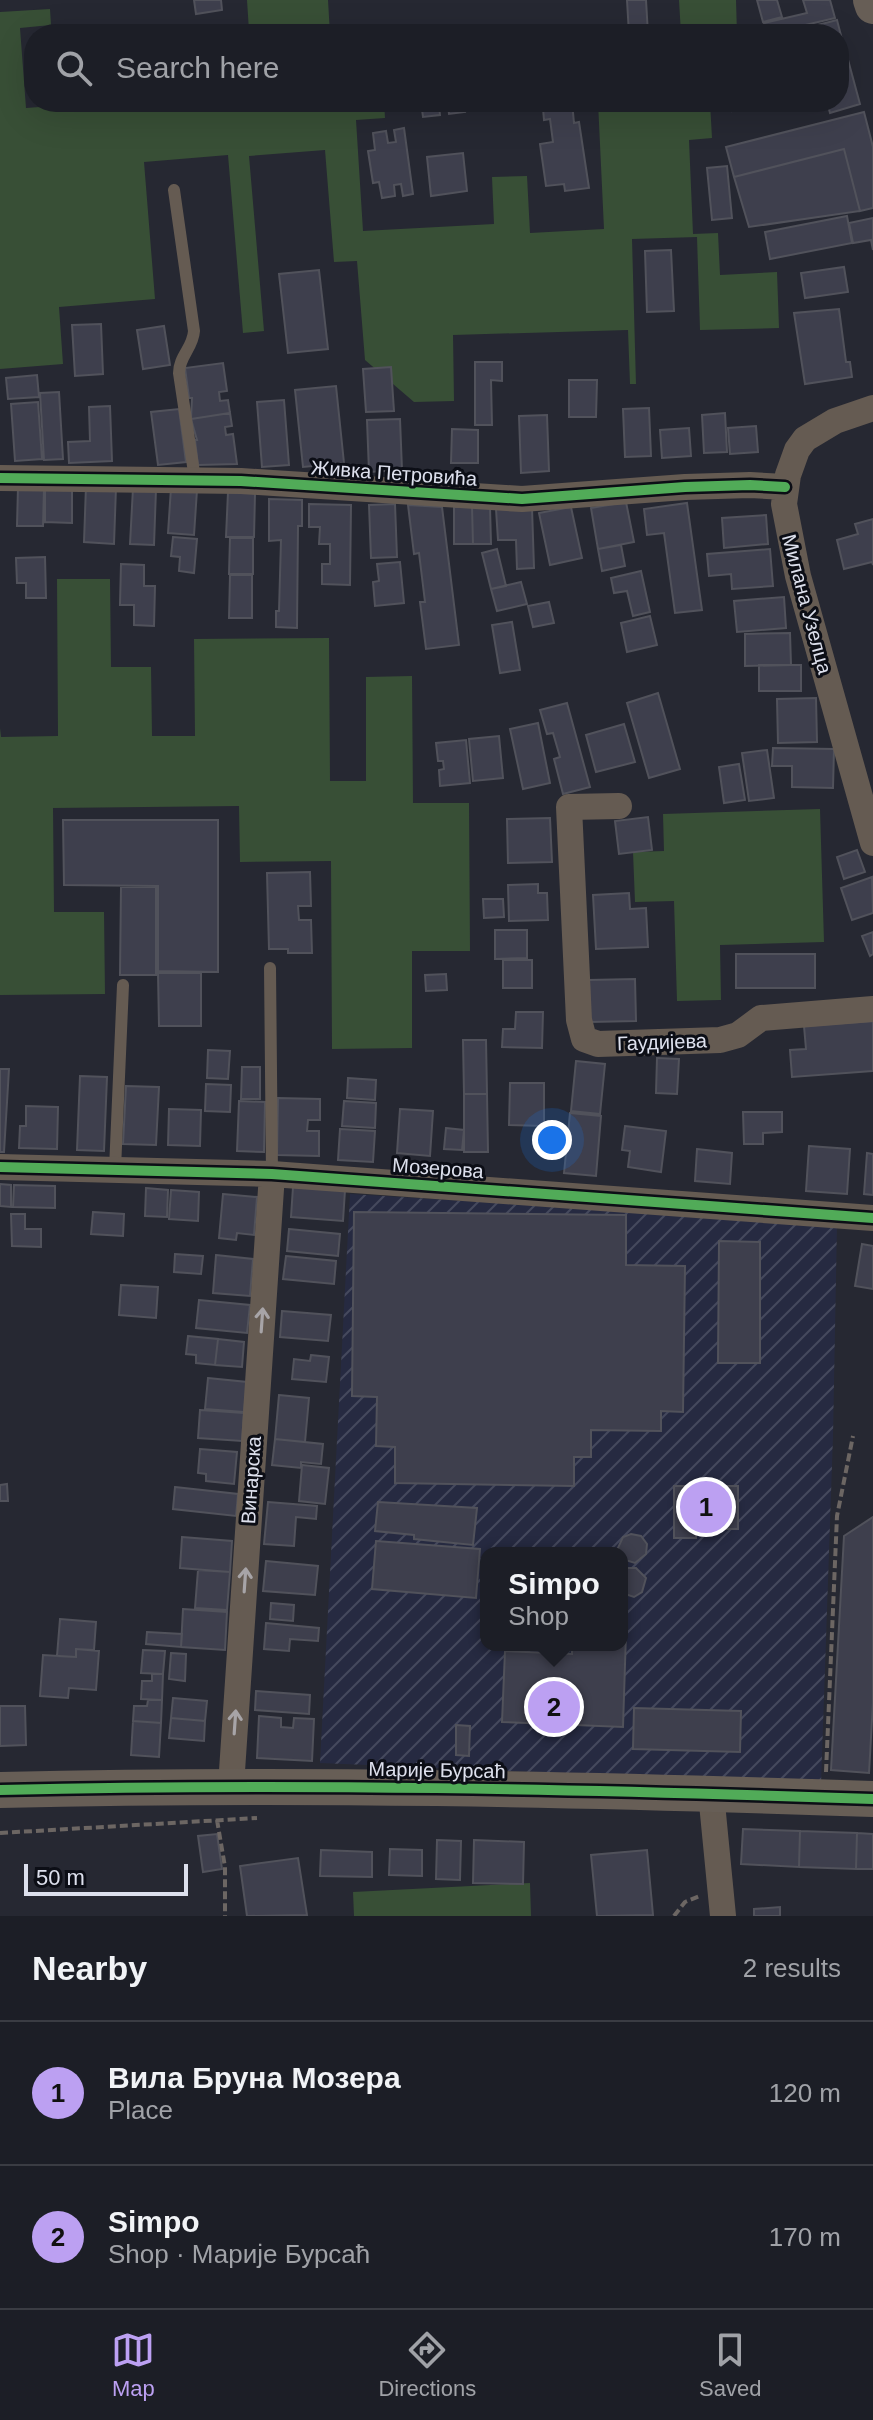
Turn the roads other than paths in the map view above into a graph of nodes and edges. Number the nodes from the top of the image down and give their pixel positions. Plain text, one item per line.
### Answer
1 (871, 0) edge
2 (873, 6) edge
3 (174, 190) dead end
4 (873, 408) edge
5 (0, 478) edge
6 (195, 479) junction
7 (785, 487) junction
8 (619, 806) dead end
9 (873, 843) edge
10 (270, 968) dead end
11 (123, 985) dead end
12 (873, 1009) edge
13 (0, 1167) edge
14 (115, 1169) junction
15 (272, 1174) junction
16 (873, 1218) edge
17 (231, 1786) junction
18 (0, 1790) edge
19 (711, 1793) junction
20 (873, 1799) edge
21 (723, 1916) edge

1 - 2 street
3 - 6 lane
4 - 7 street, Милана Узелца
5 - 6 street, Живка Петровића
6 - 7 street, Живка Петровића
7 - 9 street, Милана Узелца
8 - 12 street, Гаудијева
10 - 15 lane
11 - 14 lane
13 - 14 street, Мозерова
14 - 15 street, Мозерова
15 - 16 street, Мозерова
17 -> 15 street, Винарска
17 - 18 street, Марије Бурсаћ
17 - 19 street, Марије Бурсаћ
19 - 20 street, Марије Бурсаћ
19 - 21 street

